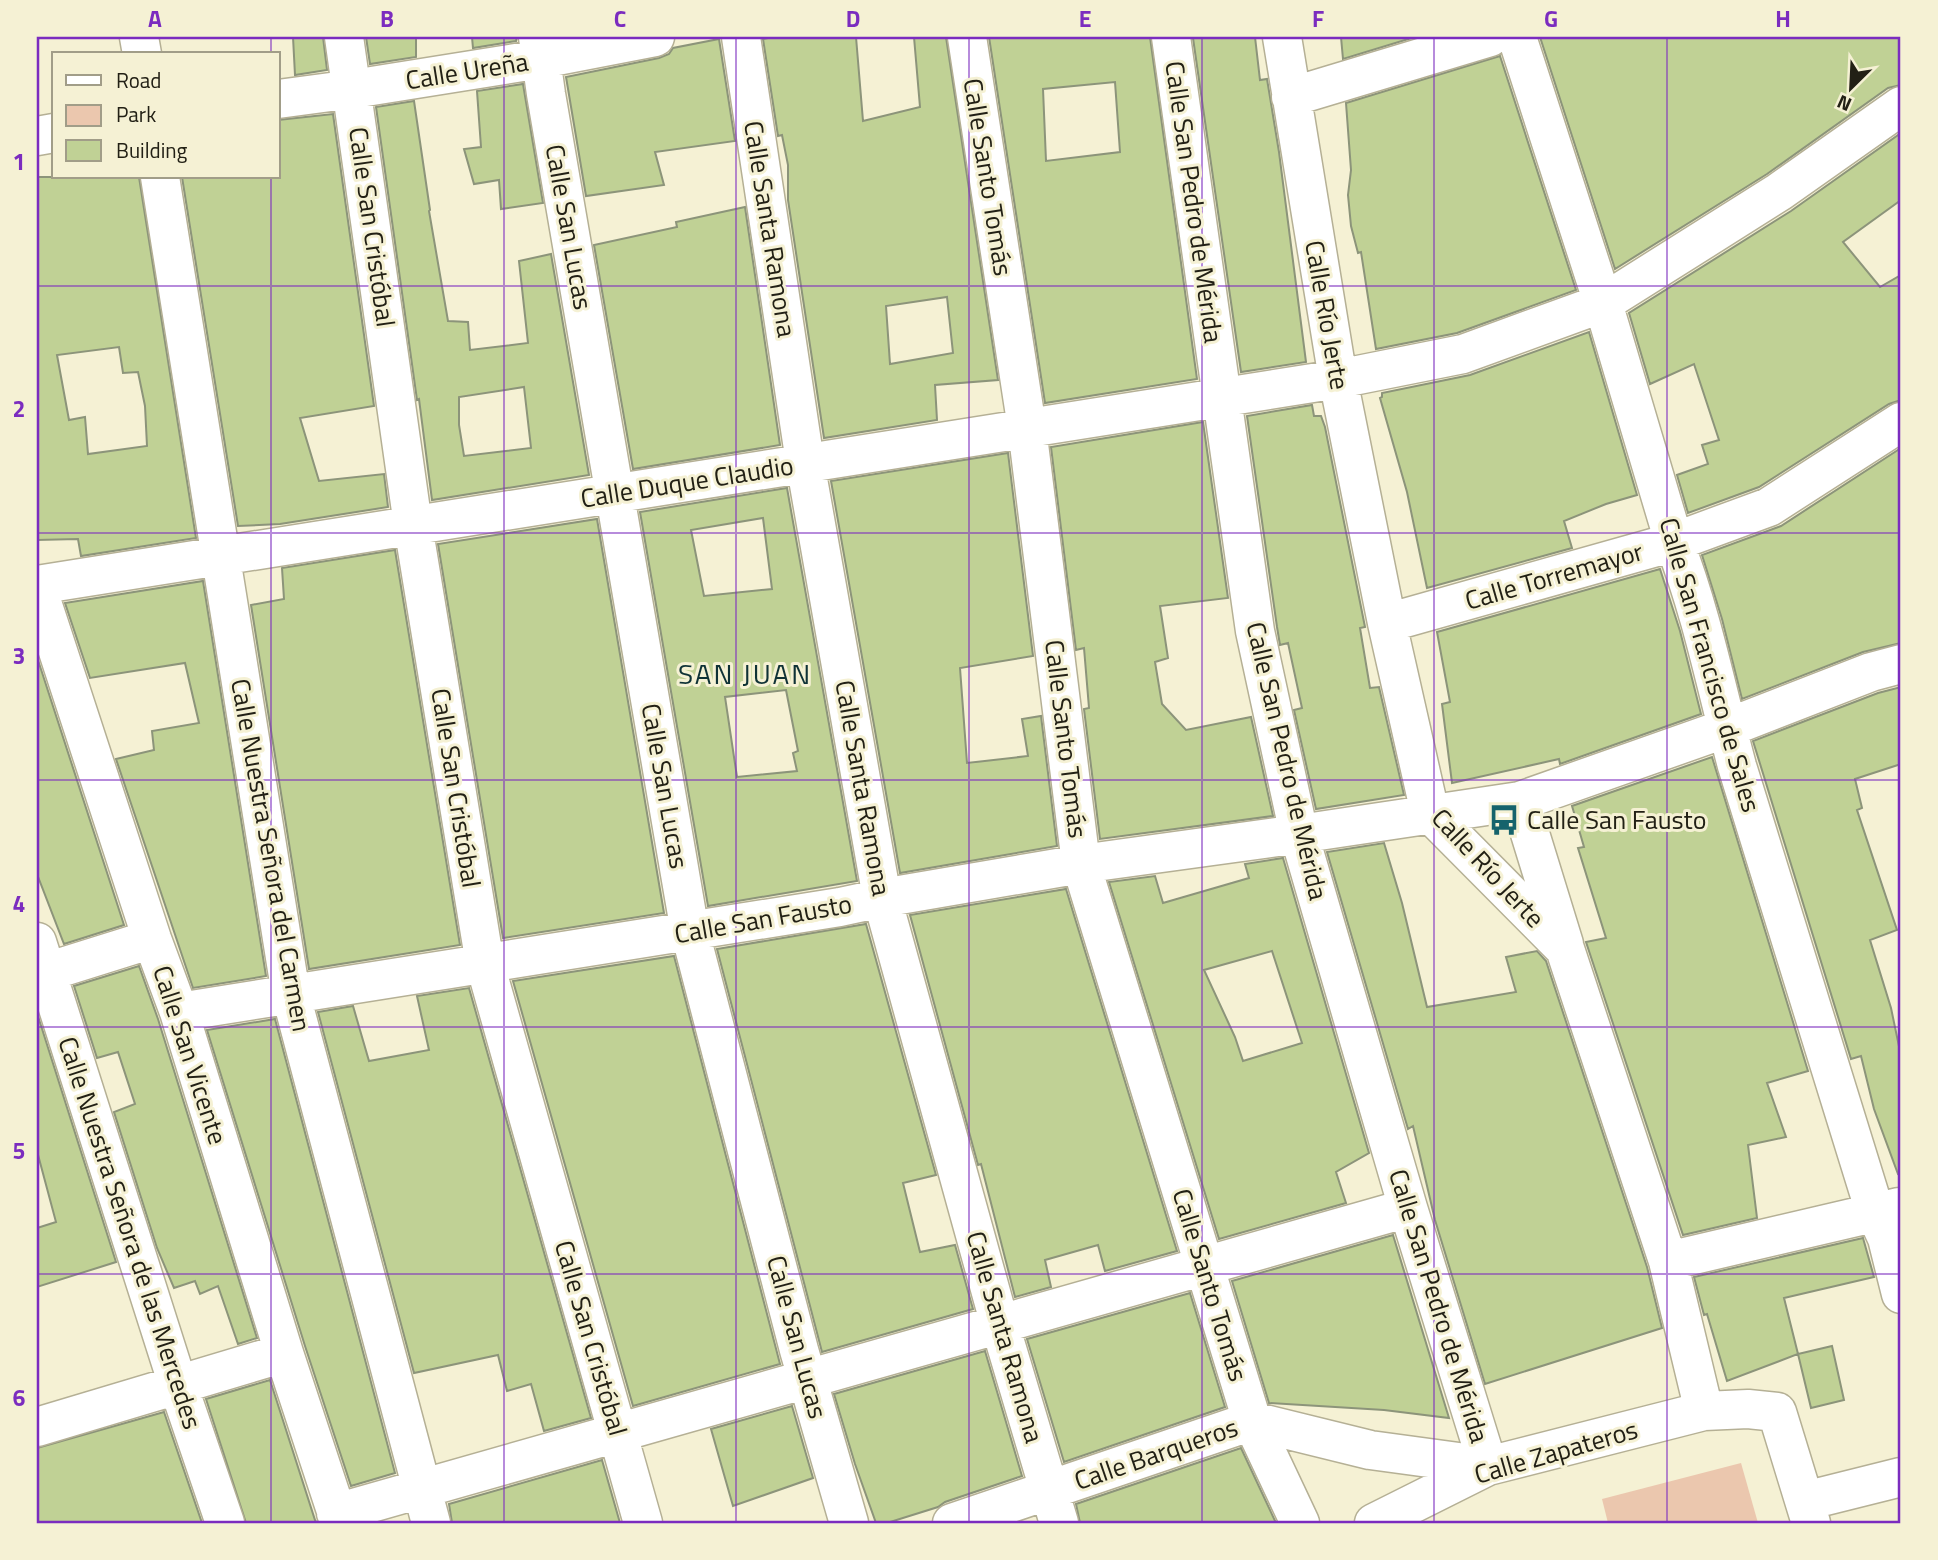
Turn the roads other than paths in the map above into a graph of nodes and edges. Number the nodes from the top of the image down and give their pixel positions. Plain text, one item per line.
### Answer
1 (344, 37) edge
2 (656, 37) edge
3 (741, 37) edge
4 (967, 37) edge
5 (1171, 37) edge
6 (1282, 37) edge
7 (1490, 37) edge
8 (1517, 37) edge
9 (540, 48) edge
10 (353, 89) junction
11 (1291, 97) junction
12 (280, 99) edge
13 (1901, 106) edge
14 (160, 178) edge
15 (1603, 303) junction
16 (1338, 379) junction
17 (1222, 396) junction
18 (1901, 422) edge
19 (1027, 428) junction
20 (805, 463) junction
21 (616, 495) junction
22 (413, 525) junction
23 (1674, 542) junction
24 (220, 556) junction
25 (37, 586) edge
26 (1387, 623) junction
27 (1901, 664) edge
28 (1727, 728) junction
29 (1520, 801) junction
30 (1430, 813) junction
31 (1299, 834) junction
32 (1081, 864) junction
33 (882, 898) junction
34 (690, 932) junction
35 (152, 939) junction
36 (1565, 949) junction
37 (40, 963) edge
38 (485, 964) junction
39 (291, 995) junction
40 (179, 1012) junction
41 (1408, 1208) junction
42 (1888, 1209) edge
43 (1668, 1261) junction
44 (1203, 1266) junction
45 (1901, 1294) edge
46 (1000, 1325) junction
47 (284, 1353) junction
48 (807, 1379) junction
49 (178, 1385) junction
50 (1704, 1411) junction
51 (1252, 1421) junction
52 (37, 1427) edge
53 (618, 1433) junction
54 (1489, 1466) junction
55 (1901, 1477) edge
56 (426, 1506) edge
57 (1054, 1507) edge
58 (1808, 1512) edge
59 (338, 1518) edge
60 (225, 1523) edge
61 (643, 1523) edge
62 (849, 1523) edge
63 (952, 1523) edge
64 (1300, 1523) edge
65 (1374, 1523) edge

1 - 10 street, Calle San Cristóbal
2 - 9 street, Calle Ureña
3 - 20 street, Calle Santa Ramona
4 - 19 street, Calle Santo Tomás
5 - 17 street, Calle San Pedro de Mérida
6 - 11 street, Calle Río Jerte
7 - 11 street
8 - 15 street, Calle San Francisco de Sales
9 - 10 street, Calle Ureña
9 - 21 street, Calle San Lucas
10 - 12 street, Calle Ureña
10 - 22 street, Calle San Cristóbal
11 - 16 street, Calle Río Jerte
13 - 15 street, Calle Duque Claudio
14 - 24 street, Calle Nuestra Señora del Carmen
15 - 16 street, Calle Duque Claudio
15 - 23 street, Calle San Francisco de Sales
16 - 17 street, Calle Duque Claudio
16 - 26 street, Calle Río Jerte
17 - 19 street, Calle Duque Claudio
17 - 31 street, Calle San Pedro de Mérida
18 - 23 street, Calle Torremayor
19 - 20 street, Calle Duque Claudio
19 - 32 street, Calle Santo Tomás
20 - 21 street, Calle Duque Claudio
20 - 33 street, Calle Santa Ramona
21 - 22 street, Calle Duque Claudio
21 - 34 street, Calle San Lucas
22 - 24 street, Calle Duque Claudio
22 - 38 street, Calle San Cristóbal
23 - 26 street, Calle Torremayor
23 - 28 street, Calle San Francisco de Sales
24 - 25 street, Calle Duque Claudio
24 - 39 street, Calle Nuestra Señora del Carmen
25 - 35 street, Calle San Vicente
26 - 30 street, Calle Río Jerte
27 - 28 street, Calle San Fausto
28 - 29 street, Calle San Fausto
28 - 42 street, Calle San Francisco de Sales
29 - 30 street, Calle San Fausto
29 - 36 street
30 - 31 street, Calle San Fausto
30 - 36 street, Calle Río Jerte
31 - 32 street, Calle San Fausto
31 - 41 street, Calle San Pedro de Mérida
32 - 33 street, Calle San Fausto
32 - 44 street, Calle Santo Tomás
33 - 34 street, Calle San Fausto
33 - 46 street, Calle Santa Ramona
34 - 38 street, Calle San Fausto
34 - 48 street, Calle San Lucas
35 - 37 street
35 - 40 street, Calle San Vicente
36 - 43 street, Calle Río Jerte
37 - 49 street, Calle Nuestra Señora de las Mercedes
38 - 39 street, Calle San Fausto
38 - 53 street, Calle San Cristóbal
39 - 40 street, Calle San Fausto
39 - 56 street, Calle Nuestra Señora del Carmen
40 - 47 street, Calle San Vicente
41 - 44 street
41 - 54 street, Calle San Pedro de Mérida
42 - 43 street
42 - 45 street, Calle San Francisco de Sales
43 - 50 street, Calle Río Jerte
44 - 46 street
44 - 51 street, Calle Santo Tomás
46 - 48 street
46 - 57 street, Calle Santa Ramona
47 - 49 street
47 - 59 street, Calle San Vicente
48 - 53 street
48 - 62 street, Calle San Lucas
49 - 52 street
49 - 60 street, Calle Nuestra Señora de las Mercedes
50 - 54 street, Calle Zapateros
50 - 58 street
51 - 54 street, Calle Barqueros
51 - 57 street, Calle Barqueros
51 - 64 street, Calle Santo Tomás
53 - 56 street
53 - 61 street, Calle San Cristóbal
54 - 65 street, Calle Zapateros
55 - 58 street
56 - 59 street
57 - 63 street, Calle Barqueros

